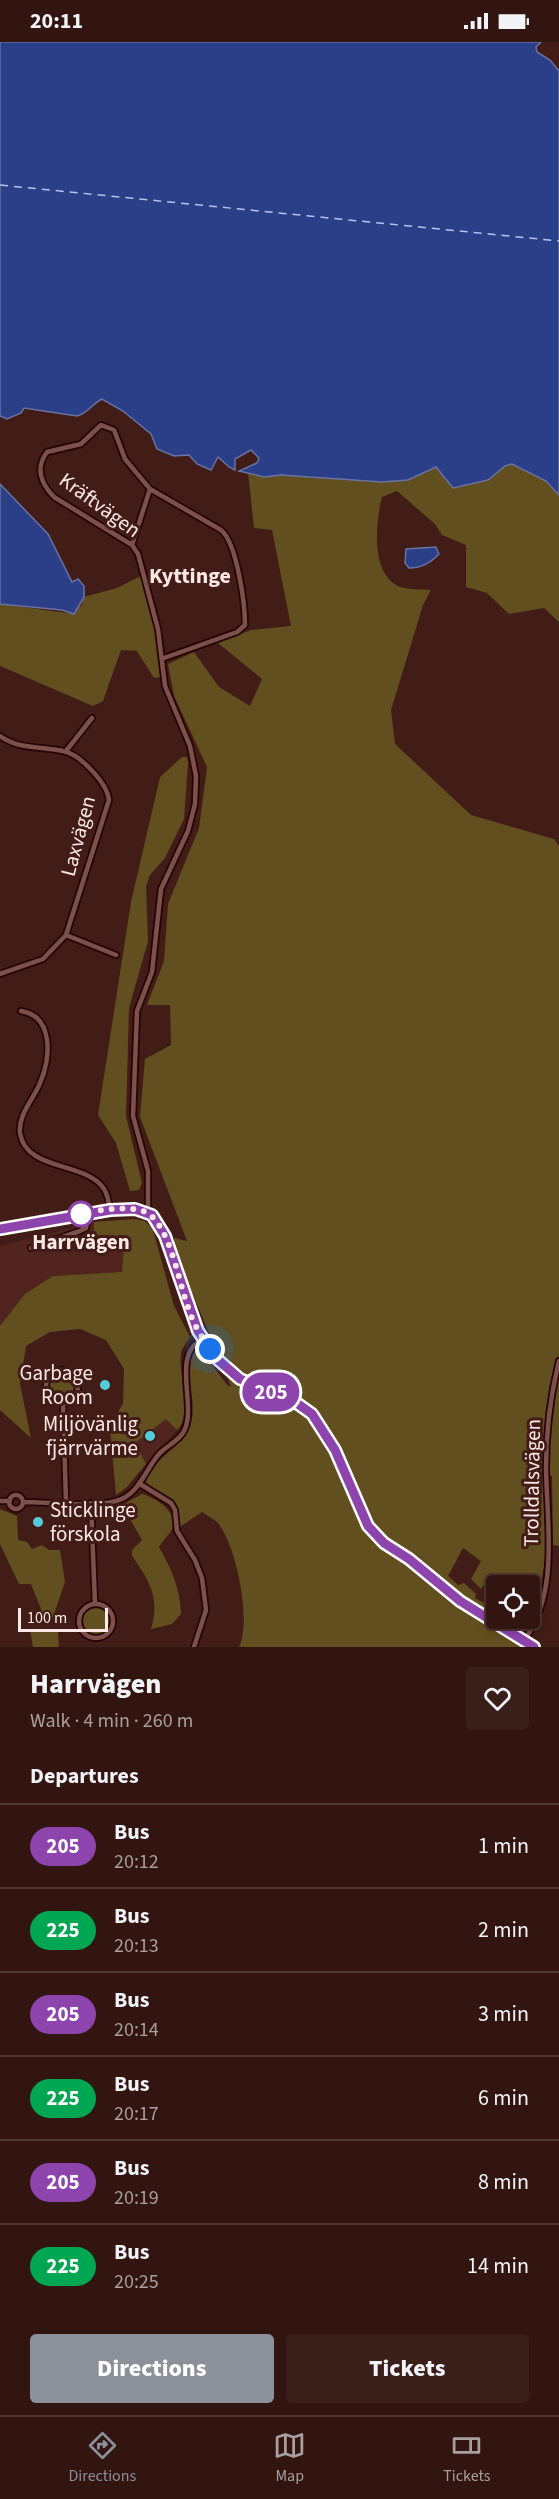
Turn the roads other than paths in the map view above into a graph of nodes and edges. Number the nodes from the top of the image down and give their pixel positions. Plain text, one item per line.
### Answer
1 (150, 489) junction
2 (132, 544) junction
3 (164, 658) junction
4 (92, 718) dead end
5 (0, 736) edge
6 (66, 751) junction
7 (66, 935) junction
8 (116, 955) dead end
9 (0, 974) edge
10 (21, 1011) dead end
11 (110, 1210) junction
12 (89, 1212) junction
13 (148, 1213) junction
14 (0, 1230) edge
15 (31, 1248) dead end
16 (203, 1339) junction
17 (559, 1360) edge
18 (63, 1404) junction
19 (140, 1484) junction
20 (0, 1501) edge
21 (10, 1502) junction
22 (23, 1502) junction
23 (66, 1502) junction
24 (91, 1503) junction
25 (95, 1604) junction
26 (525, 1639) junction
27 (194, 1647) edge
28 (534, 1647) edge

1 - 2 street
1 - 2 street, Kräftvägen
1 - 3 street
2 - 3 street, Kräftvägen
3 - 13 street, Kräftvägen
4 - 6 street
5 - 6 street
6 - 7 street, Laxvägen
7 - 8 street
7 - 9 street, Laxvägen
10 - 11 street
11 - 12 street
11 - 13 street
12 - 14 street
12 - 15 street
13 - 16 street
16 - 19 street
16 - 26 street
17 - 26 street, Trolldalsvägen
18 - 18 street
18 - 23 street
19 - 24 street
19 - 27 street
20 - 21 street
21 - 22 street
21 - 22 street
22 - 23 street
23 - 24 street
24 - 25 street
25 - 25 street
26 - 28 street

